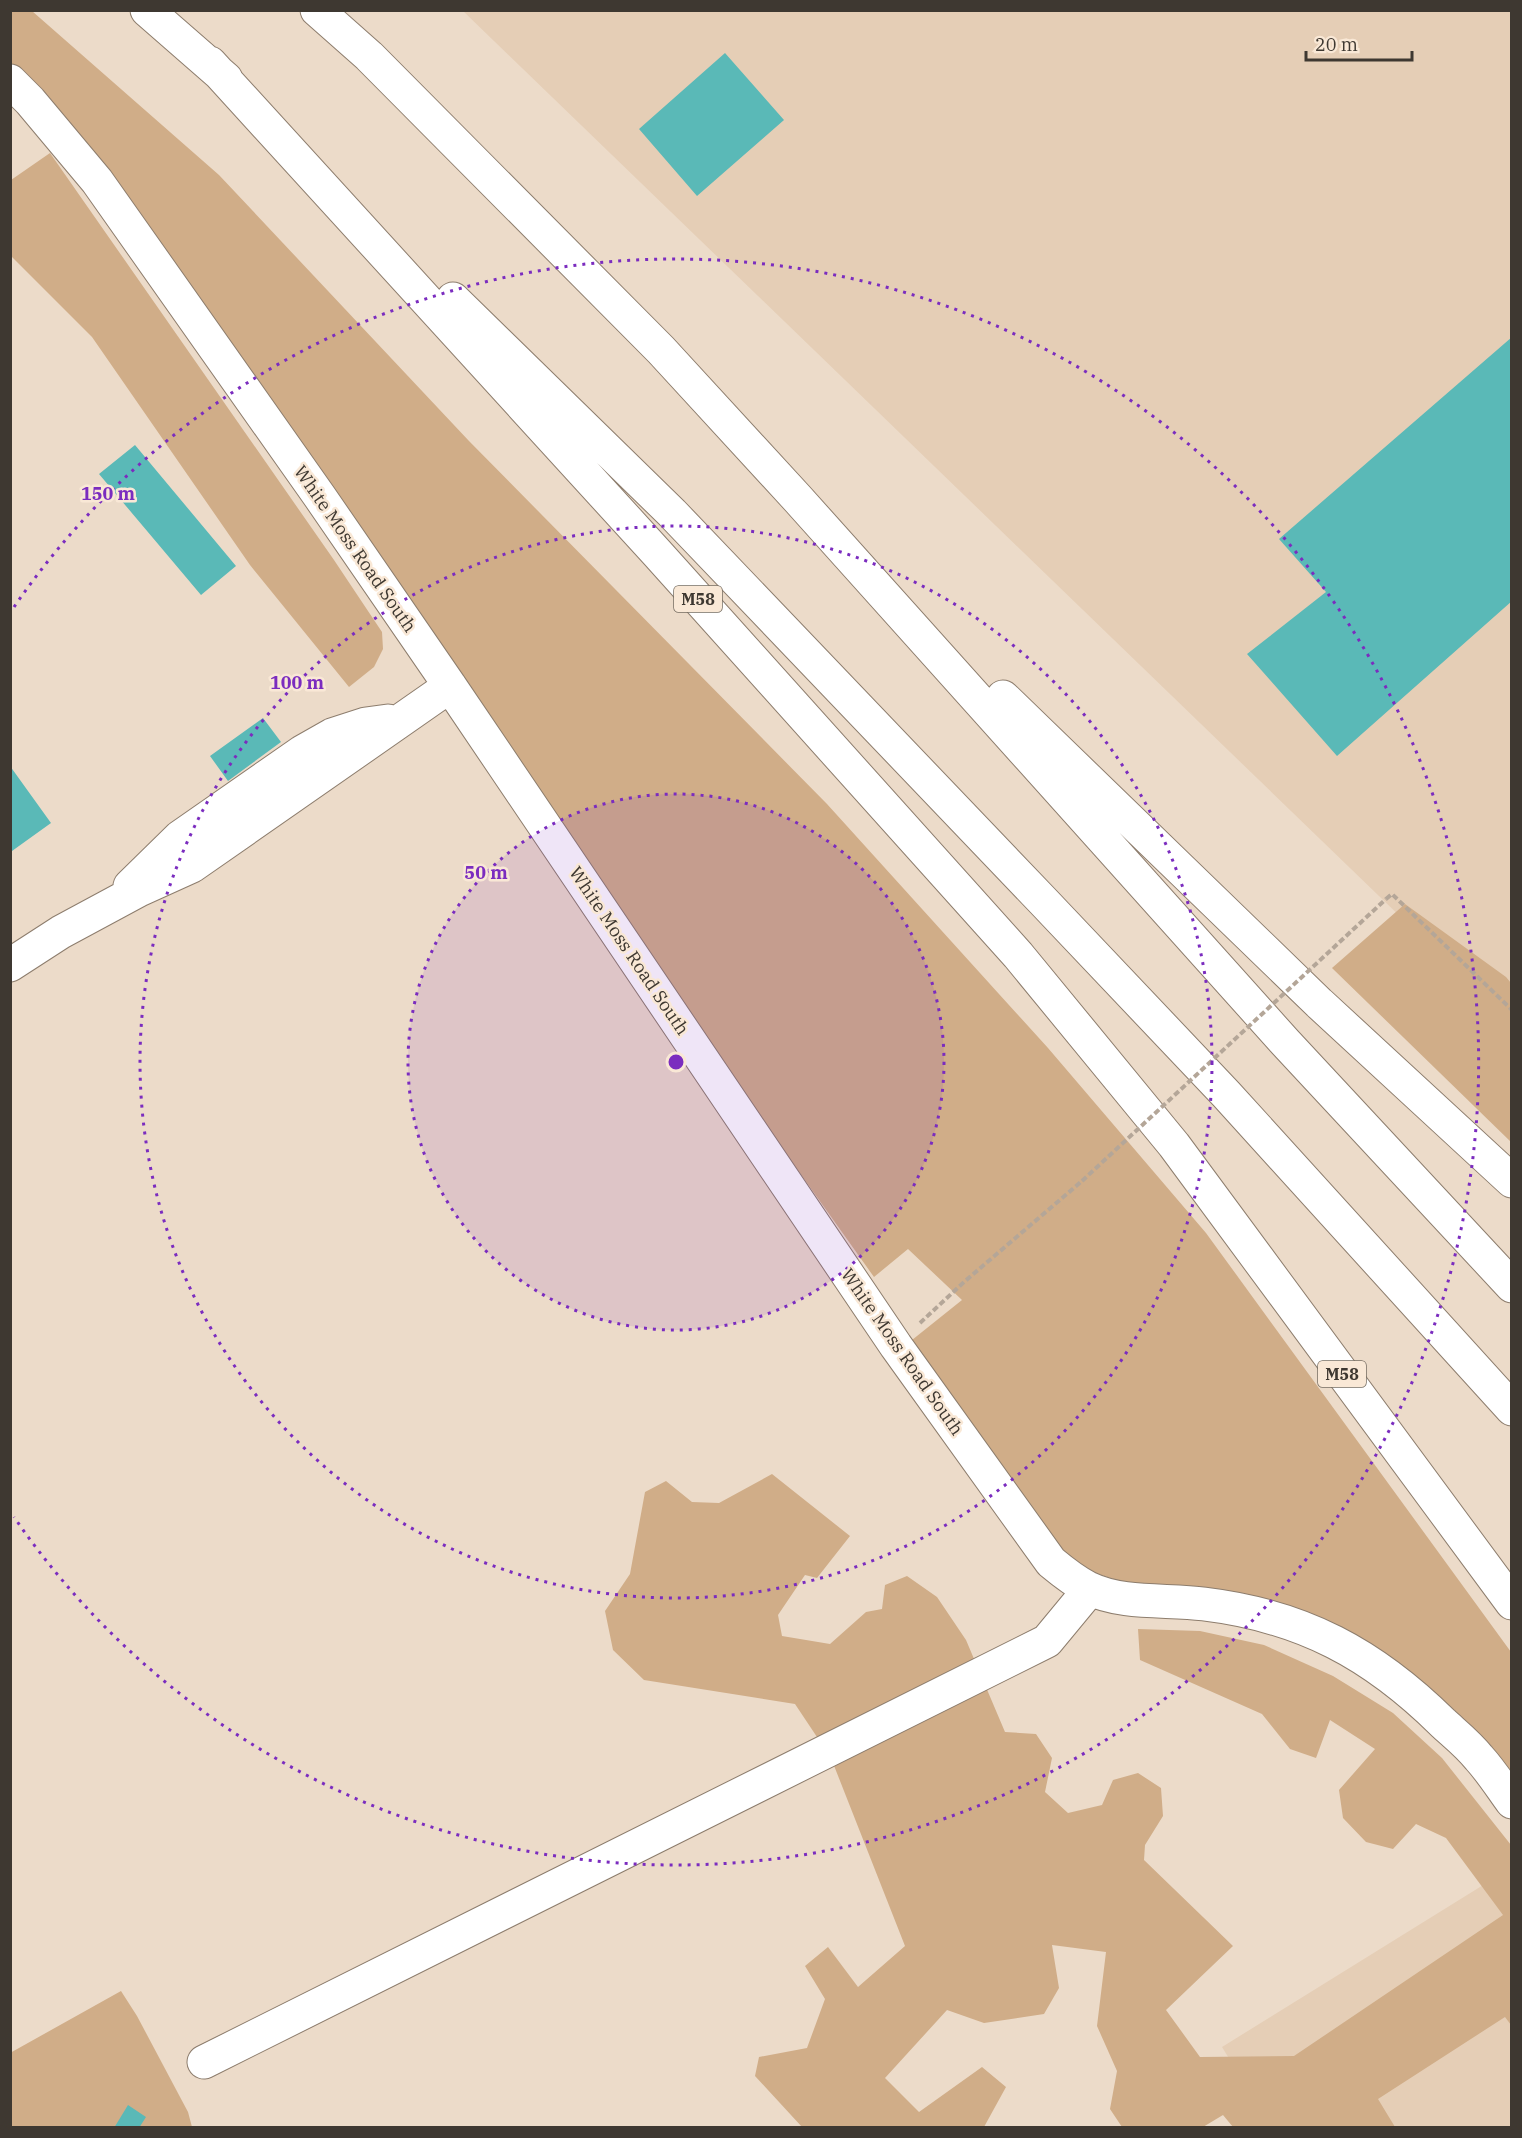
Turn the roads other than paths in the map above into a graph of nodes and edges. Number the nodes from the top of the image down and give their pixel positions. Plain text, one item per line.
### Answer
1 (147, 10) edge
2 (317, 10) edge
3 (210, 63) junction
4 (10, 81) edge
5 (797, 498) junction
6 (450, 686) junction
7 (10, 965) edge
8 (1512, 1181) edge
9 (1512, 1286) edge
10 (1512, 1409) edge
11 (1090, 1589) junction
12 (1512, 1603) edge
13 (1512, 1802) edge
14 (204, 2062) dead end

1 - 3 main road, M58
2 - 5 main road
3 - 10 main road, M58
3 - 12 main road, M58
4 - 6 main road, White Moss Road South
5 - 8 main road
5 - 9 main road
6 - 7 main road
6 - 11 main road, White Moss Road South
11 - 13 main road, White Moss Road South
11 - 14 main road

